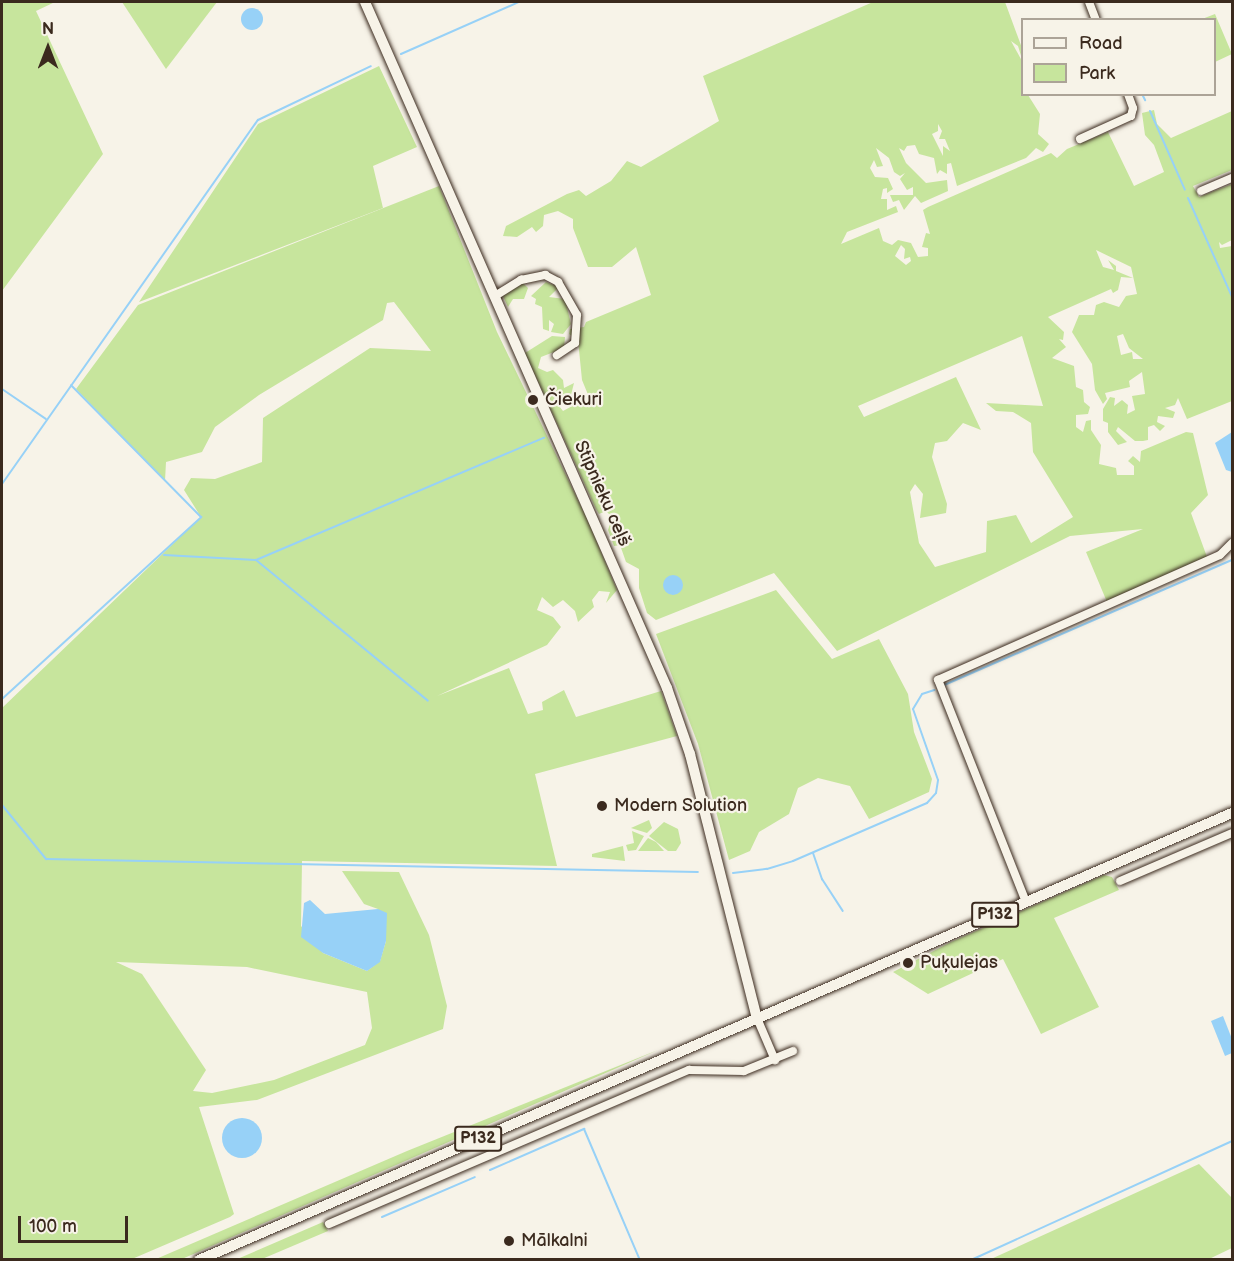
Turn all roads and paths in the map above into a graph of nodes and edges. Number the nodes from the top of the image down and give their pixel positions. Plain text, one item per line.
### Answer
1 (365, 2) edge
2 (1089, 2) edge
3 (1095, 18) edge
4 (1129, 96) edge
5 (1080, 139) dead end
6 (1233, 178) edge
7 (1201, 191) dead end
8 (495, 296) junction
9 (557, 355) dead end
10 (1233, 543) edge
11 (1233, 813) edge
12 (1233, 833) edge
13 (1120, 881) dead end
14 (1026, 902) junction
15 (757, 1018) junction
16 (793, 1051) dead end
17 (775, 1060) junction
18 (329, 1224) dead end
19 (199, 1260) edge

1 - 8 main road, Stīpnieku ceļš
2 - 3 street
4 - 5 street
6 - 7 street
8 - 9 street
8 - 15 main road, Stīpnieku ceļš
10 - 14 street
11 - 14 main road, P132
12 - 13 street
14 - 15 main road, P132
15 - 17 street
15 - 19 main road, P132
16 - 17 street
17 - 18 street

